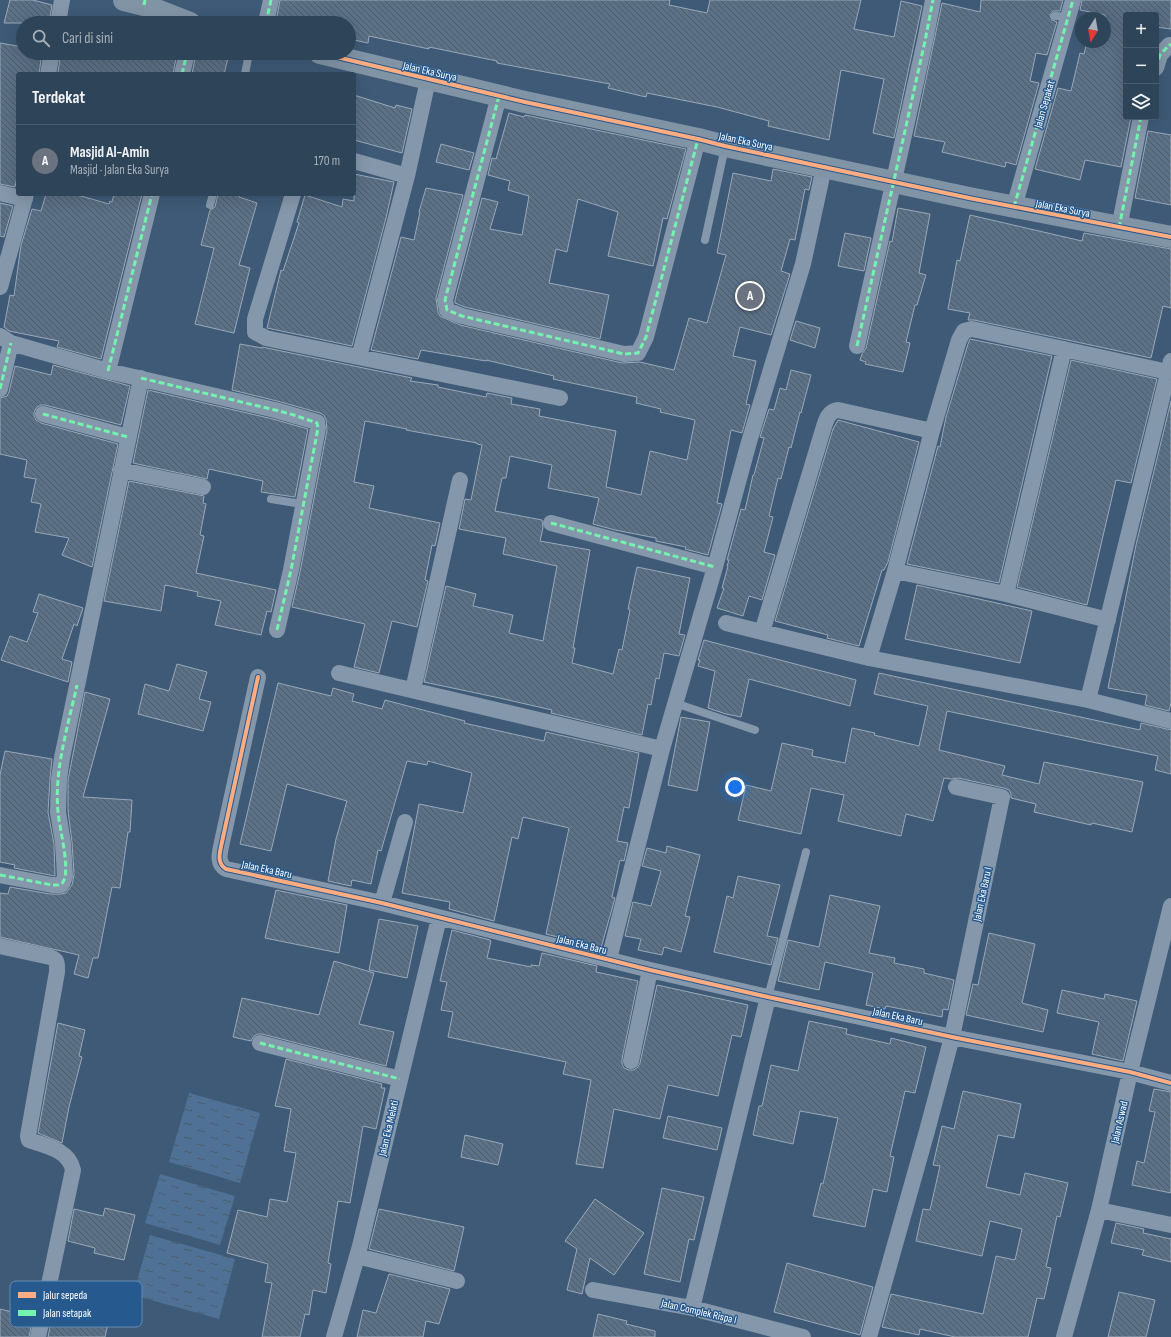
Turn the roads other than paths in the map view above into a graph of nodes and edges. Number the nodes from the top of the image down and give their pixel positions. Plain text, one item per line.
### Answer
1 (62, 0) edge
2 (271, 0) edge
3 (931, 0) edge
4 (1073, 0) edge
5 (137, 2) edge
6 (59, 16) edge
7 (172, 16) edge
8 (268, 16) edge
9 (1171, 45) edge
10 (1159, 58) edge
11 (51, 60) edge
12 (185, 60) edge
13 (248, 60) edge
14 (348, 60) edge
15 (48, 72) edge
16 (182, 72) edge
17 (245, 72) edge
18 (428, 80) junction
19 (499, 96) junction
20 (1140, 120) edge
21 (698, 139) junction
22 (725, 146) junction
23 (356, 162) edge
24 (824, 167) junction
25 (407, 176) junction
26 (893, 181) junction
27 (0, 193) edge
28 (16, 196) edge
29 (152, 196) edge
30 (212, 196) edge
31 (292, 196) edge
32 (25, 197) edge
33 (210, 206) dead end
34 (1014, 207) junction
35 (1119, 228) junction
36 (1171, 237) edge
37 (705, 240) dead end
38 (0, 287) edge
39 (5, 340) edge
40 (857, 346) dead end
41 (1064, 349) junction
42 (359, 357) junction
43 (1170, 366) edge
44 (108, 371) junction
45 (141, 378) junction
46 (0, 389) edge
47 (560, 398) dead end
48 (43, 414) dead end
49 (932, 431) junction
50 (128, 437) junction
51 (122, 470) junction
52 (460, 480) dead end
53 (203, 486) dead end
54 (271, 499) dead end
55 (302, 504) junction
56 (551, 523) dead end
57 (715, 567) junction
58 (895, 571) junction
59 (1006, 594) junction
60 (1108, 620) junction
61 (726, 623) dead end
62 (277, 630) dead end
63 (762, 632) junction
64 (869, 658) junction
65 (339, 673) dead end
66 (258, 677) dead end
67 (413, 690) junction
68 (1088, 700) junction
69 (675, 703) junction
70 (1171, 721) edge
71 (755, 730) dead end
72 (662, 749) junction
73 (956, 787) dead end
74 (405, 822) dead end
75 (806, 852) dead end
76 (0, 875) edge
77 (382, 903) junction
78 (1171, 906) edge
79 (439, 918) junction
80 (0, 946) edge
81 (609, 960) junction
82 (650, 970) junction
83 (768, 997) junction
84 (952, 1037) junction
85 (260, 1043) dead end
86 (631, 1062) dead end
87 (1130, 1072) junction
88 (400, 1079) junction
89 (1171, 1083) edge
90 (1099, 1210) junction
91 (1171, 1225) edge
92 (358, 1256) junction
93 (50, 1281) edge
94 (457, 1281) dead end
95 (593, 1290) dead end
96 (692, 1308) junction
97 (40, 1327) edge
98 (38, 1337) edge
99 (334, 1337) edge
100 (803, 1337) edge
101 (869, 1337) edge
102 (1064, 1337) edge

1 - 6 street
2 - 8 street
3 - 26 street
4 - 34 street, Jalan Sepakat
5 - 7 street
9 - 10 street
11 - 15 street
12 - 16 street
13 - 17 lane
14 - 18 street, Jalan Eka Surya
18 - 19 street, Jalan Eka Surya
18 - 25 street
19 - 21 street, Jalan Eka Surya
19 - 21 street
20 - 35 street
21 - 22 street, Jalan Eka Surya
22 - 24 street, Jalan Eka Surya
22 - 37 lane
23 - 25 street
24 - 26 street, Jalan Eka Surya
24 - 57 street
25 - 42 street
26 - 34 street, Jalan Eka Surya
26 - 40 street
27 - 28 street
29 - 44 street
30 - 33 lane
31 - 42 street
32 - 38 street
34 - 35 street, Jalan Eka Surya
35 - 36 street, Jalan Eka Surya
39 - 44 street
39 - 46 street
41 - 43 street
41 - 49 street
41 - 59 street
42 - 47 street
43 - 60 street
44 - 45 street
45 - 50 street
45 - 55 street
48 - 50 street
49 - 58 street
49 - 63 street
50 - 51 street
51 - 53 street
51 - 76 street
52 - 67 street
54 - 55 lane
55 - 62 street
56 - 57 street
57 - 69 street
58 - 59 street
58 - 64 street
59 - 60 street
60 - 68 street
61 - 63 street
63 - 64 street
64 - 68 street
65 - 67 street
66 - 77 street, Jalan Eka Baru
67 - 72 street
68 - 70 street
69 - 71 lane
69 - 72 street
72 - 81 street
73 - 84 street, Jalan Eka Baru I
74 - 77 street
75 - 83 lane
77 - 79 street, Jalan Eka Baru
78 - 87 street, Jalan Aswad
79 - 81 street, Jalan Eka Baru
79 - 88 street, Jalan Eka Melati
80 - 93 street
81 - 82 street, Jalan Eka Baru
82 - 83 street, Jalan Eka Baru
82 - 86 street
83 - 84 street, Jalan Eka Baru
83 - 96 street
84 - 87 street, Jalan Eka Baru
84 - 101 street
85 - 88 street
87 - 89 street, Jalan Eka Baru
87 - 90 street, Jalan Aswad
88 - 92 street, Jalan Eka Melati
90 - 91 street
90 - 102 street, Jalan Aswad
92 - 94 street
92 - 99 street, Jalan Eka Melati
95 - 96 street, Jalan Complek Rispa I
96 - 100 street, Jalan Complek Rispa I
97 - 98 street

